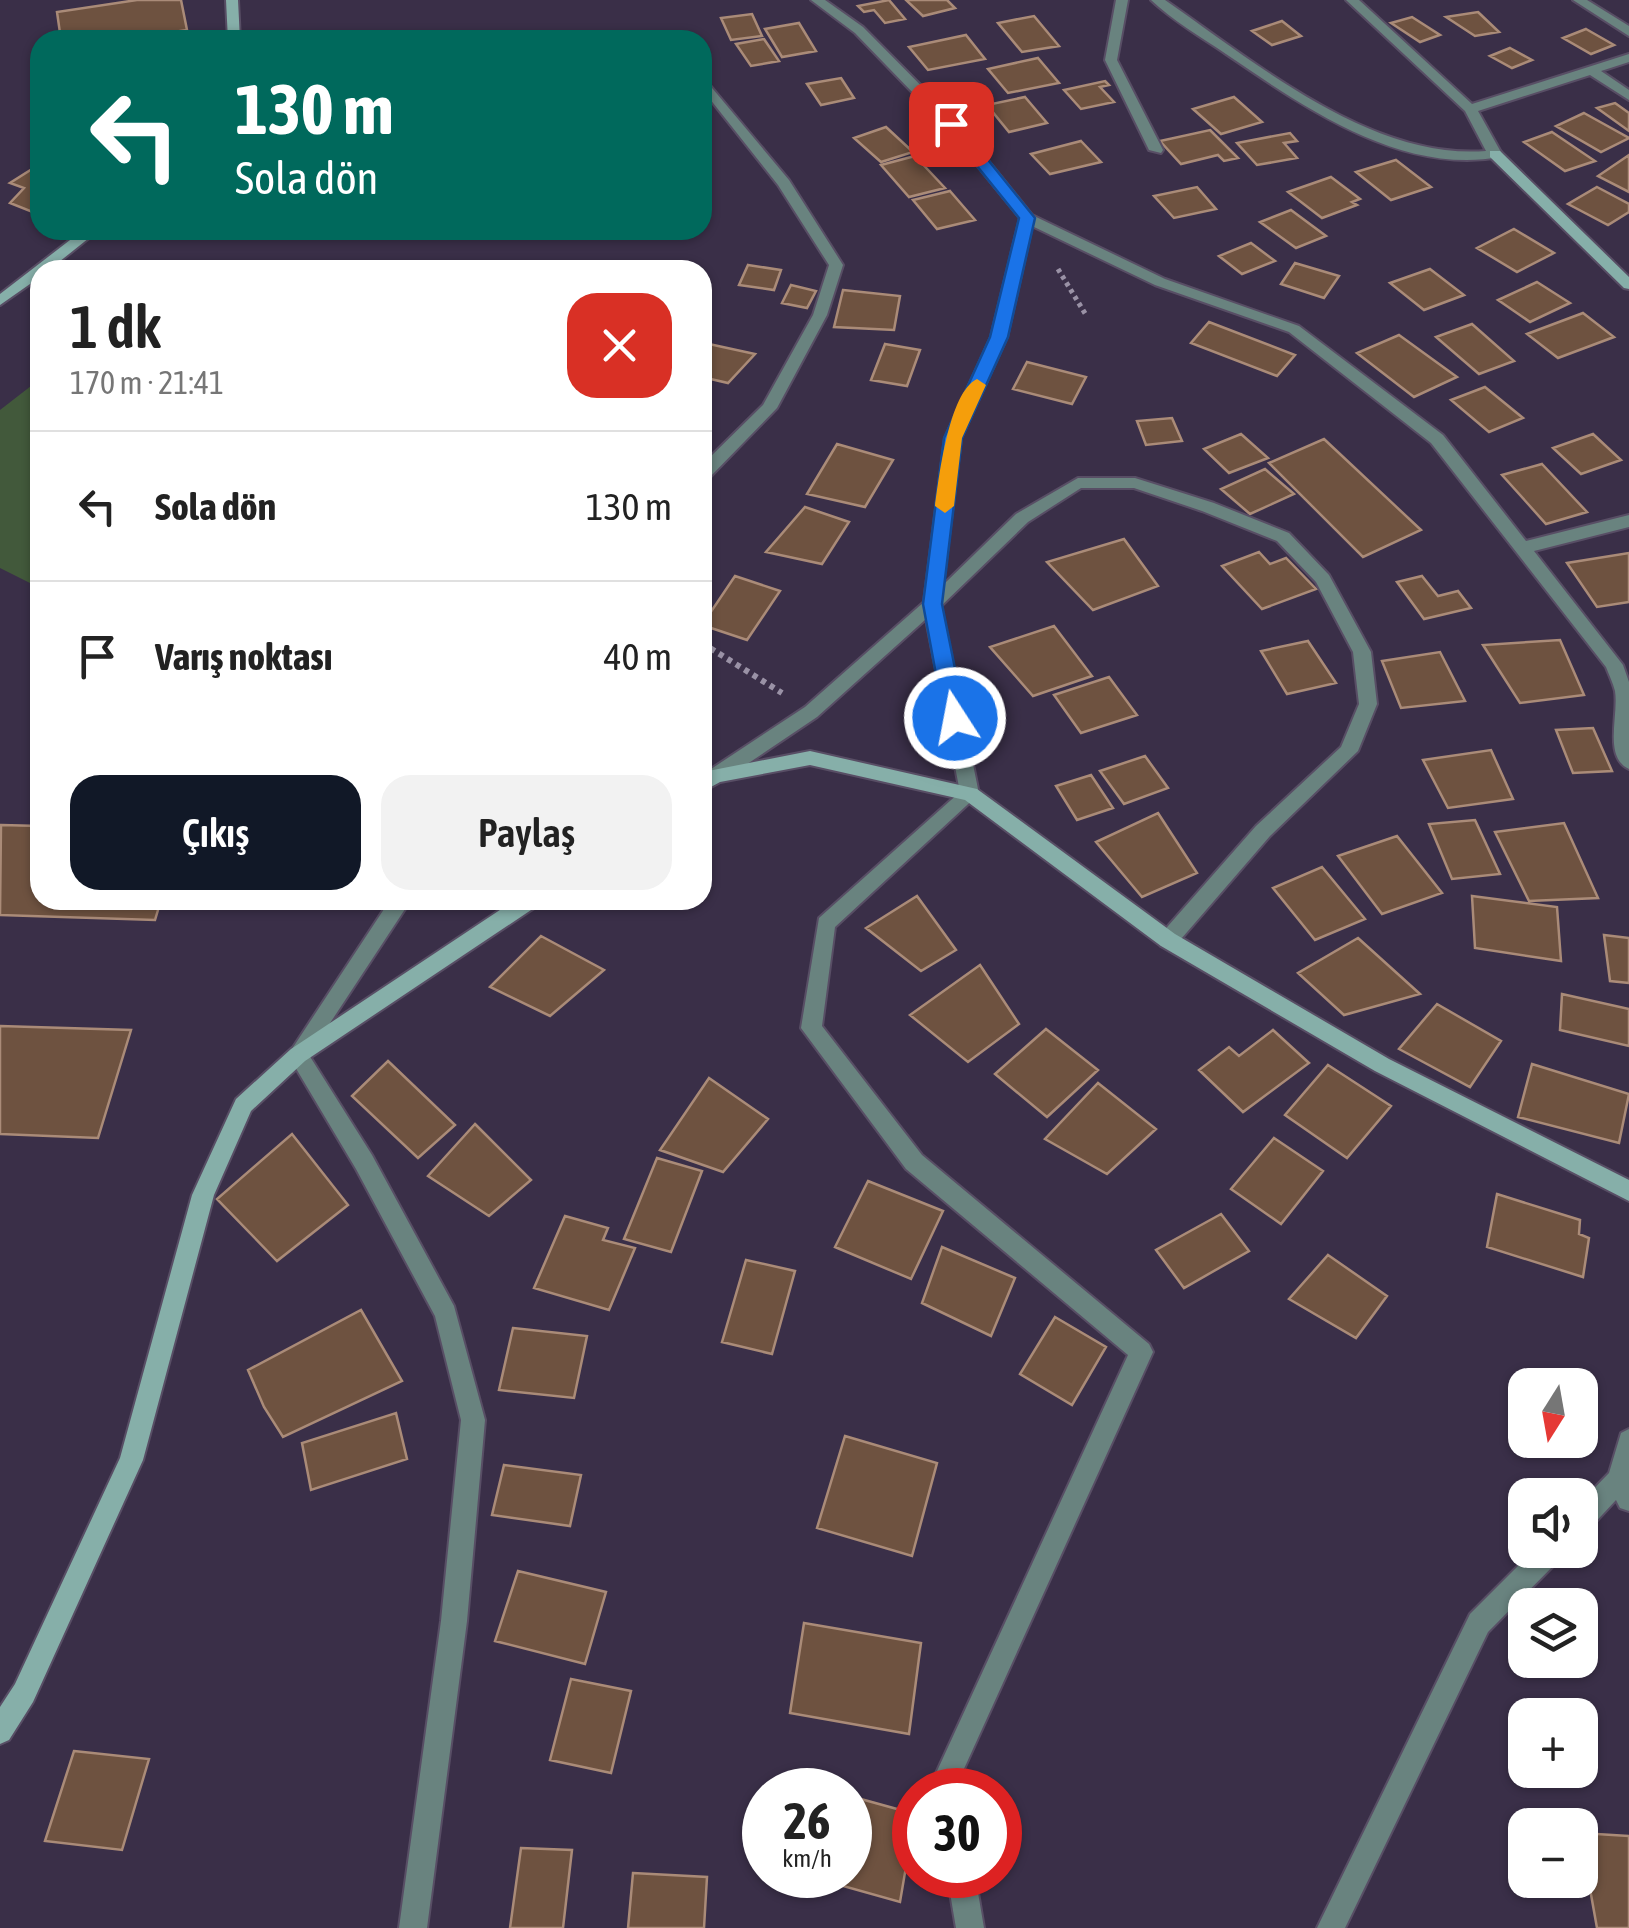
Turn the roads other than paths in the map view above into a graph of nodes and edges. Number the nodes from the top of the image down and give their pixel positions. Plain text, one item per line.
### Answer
1 (232, 0) edge
2 (817, 0) edge
3 (1122, 0) edge
4 (1157, 0) edge
5 (1352, 0) edge
6 (1579, 0) edge
7 (234, 30) edge
8 (1629, 32) edge
9 (1629, 58) edge
10 (1590, 70) junction
11 (712, 93) edge
12 (1629, 96) edge
13 (1470, 108) junction
14 (1156, 150) dead end
15 (1495, 154) junction
16 (1027, 218) junction
17 (79, 240) edge
18 (53, 260) edge
19 (30, 278) edge
20 (1629, 285) edge
21 (0, 301) edge
22 (712, 465) edge
23 (1629, 521) edge
24 (1522, 548) junction
25 (932, 604) junction
26 (1629, 762) edge
27 (712, 778) edge
28 (712, 779) edge
29 (970, 794) junction
30 (394, 910) edge
31 (515, 910) edge
32 (1168, 940) junction
33 (298, 1054) junction
34 (1629, 1191) edge
35 (1629, 1441) edge
36 (1624, 1489) edge
37 (1598, 1507) edge
38 (1533, 1568) edge
39 (0, 1732) edge
40 (951, 1768) edge
41 (965, 1898) edge
42 (413, 1928) edge
43 (970, 1928) edge
44 (1330, 1928) edge

1 - 7 street
2 - 16 street
3 - 14 street
4 - 15 street
5 - 13 street
6 - 8 street
9 - 10 street
10 - 12 street
10 - 13 street
11 - 22 street
13 - 15 street
15 - 20 street
16 - 24 street
16 - 25 street
17 - 18 street
19 - 21 street
23 - 24 street
24 - 26 street
25 - 27 street
25 - 29 street
25 - 32 street
28 - 29 street
29 - 32 street
29 - 40 street
30 - 33 street
31 - 33 street
32 - 34 street
33 - 39 street
33 - 42 street
35 - 36 street
36 - 37 street
38 - 44 street
41 - 43 street

